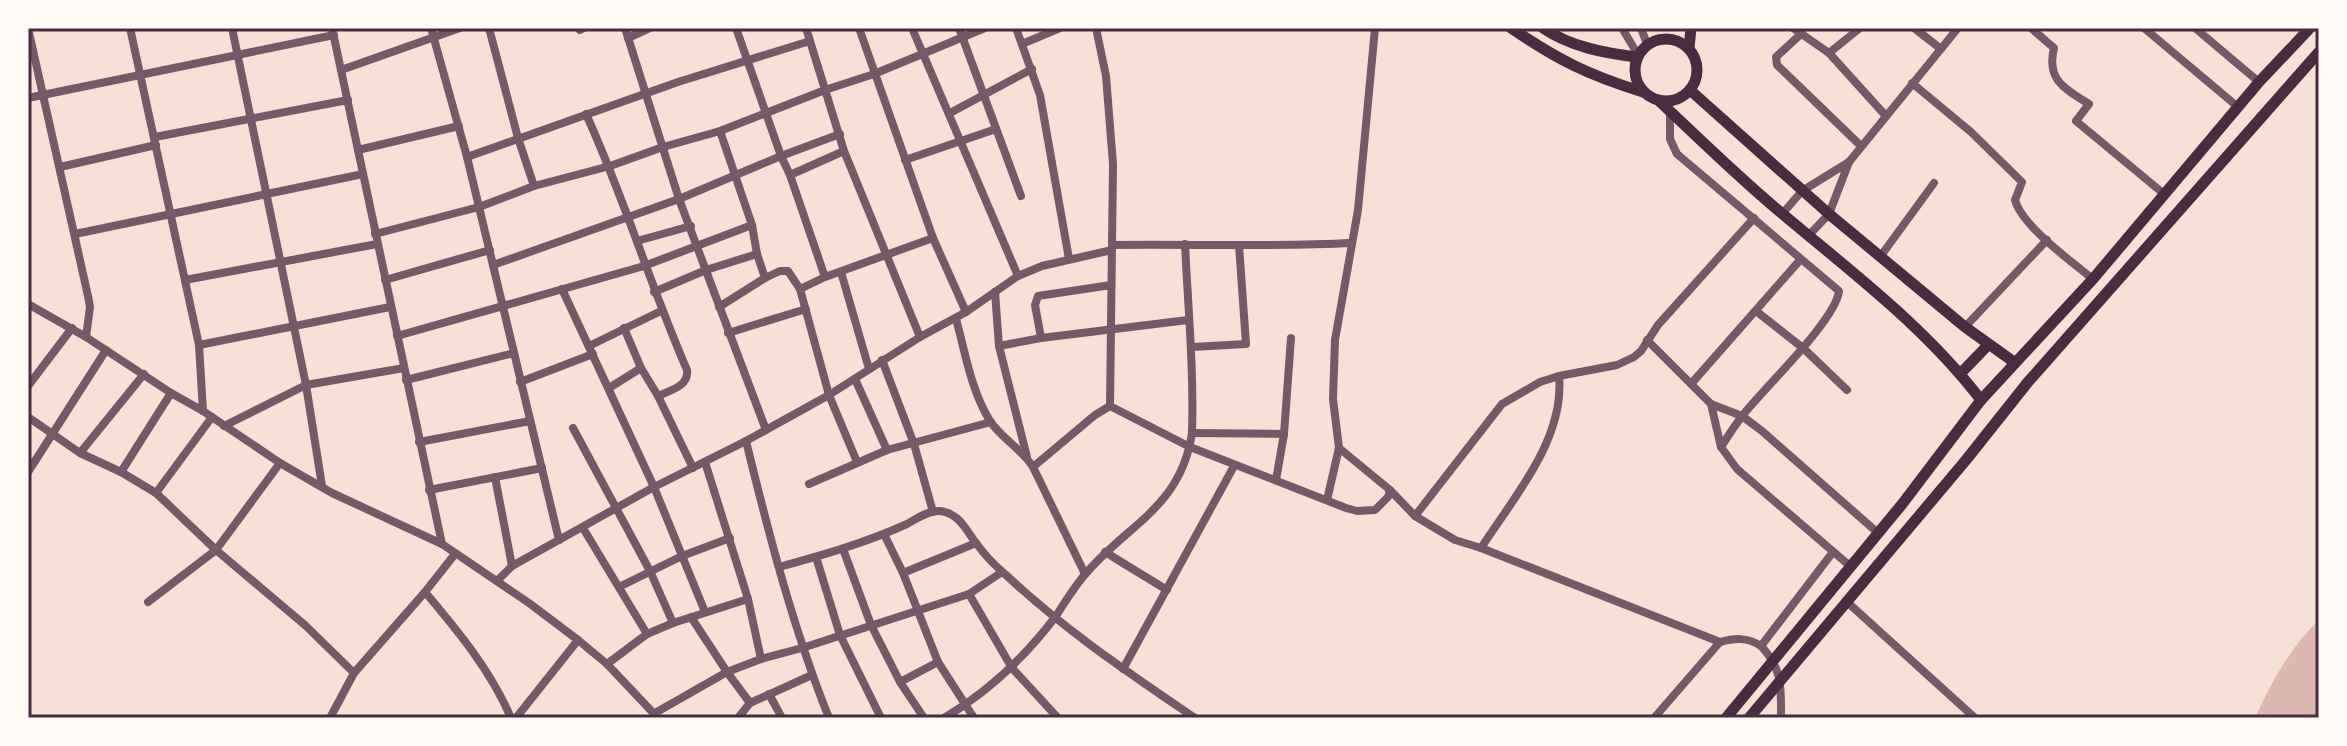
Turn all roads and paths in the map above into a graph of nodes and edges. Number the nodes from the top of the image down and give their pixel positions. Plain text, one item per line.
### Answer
1 (28, 28) edge
2 (130, 28) edge
3 (232, 28) edge
4 (431, 28) edge
5 (460, 28) edge
6 (489, 28) edge
7 (625, 28) edge
8 (650, 28) edge
9 (736, 28) edge
10 (806, 28) edge
11 (859, 28) edge
12 (912, 28) edge
13 (959, 28) edge
14 (985, 28) edge
15 (1016, 28) edge
16 (1060, 28) edge
17 (1096, 28) edge
18 (1375, 28) edge
19 (1511, 28) edge
20 (1543, 28) edge
21 (1622, 28) edge
22 (1641, 28) edge
23 (1691, 28) edge
24 (1860, 28) edge
25 (1914, 28) edge
26 (1958, 28) edge
27 (2031, 28) edge
28 (2144, 28) edge
29 (2195, 28) edge
30 (2310, 28) edge
31 (1797, 30) edge
32 (333, 32) edge
33 (1655, 37) edge
34 (628, 38) junction
35 (963, 38) junction
36 (434, 39) junction
37 (810, 41) junction
38 (1022, 44) junction
39 (1689, 48) junction
40 (1941, 49) junction
41 (2319, 52) edge
42 (1829, 53) junction
43 (923, 54) junction
44 (237, 55) junction
45 (1638, 56) junction
46 (748, 60) junction
47 (1032, 69) junction
48 (341, 70) junction
49 (874, 74) junction
50 (141, 75) junction
51 (2259, 82) junction
52 (1912, 83) junction
53 (825, 90) junction
54 (1690, 90) junction
55 (1644, 92) junction
56 (645, 94) junction
57 (44, 95) junction
58 (982, 95) junction
59 (28, 98) edge
60 (348, 100) junction
61 (1658, 100) junction
62 (2238, 107) junction
63 (1670, 111) junction
64 (766, 113) junction
65 (950, 113) junction
66 (586, 114) junction
67 (1885, 115) junction
68 (250, 119) junction
69 (459, 126) junction
70 (996, 129) junction
71 (720, 131) junction
72 (840, 134) junction
73 (518, 138) junction
74 (962, 140) junction
75 (156, 141) junction
76 (1861, 146) junction
77 (663, 147) junction
78 (358, 150) junction
79 (844, 151) junction
80 (781, 156) junction
81 (467, 157) junction
82 (905, 160) junction
83 (1849, 162) junction
84 (610, 166) junction
85 (60, 167) junction
86 (363, 174) junction
87 (790, 175) junction
88 (735, 176) junction
89 (1934, 183) dead end
90 (534, 186) junction
91 (1802, 191) junction
92 (2164, 194) junction
93 (266, 195) junction
94 (1021, 196) dead end
95 (679, 199) junction
96 (479, 207) junction
97 (171, 214) junction
98 (1782, 214) junction
99 (1829, 214) junction
100 (628, 218) junction
101 (1754, 218) junction
102 (752, 225) junction
103 (691, 226) junction
104 (75, 234) junction
105 (375, 234) junction
106 (1809, 235) junction
107 (933, 238) junction
108 (2047, 240) junction
109 (637, 241) junction
110 (1352, 243) junction
111 (377, 244) junction
112 (1185, 244) junction
113 (697, 245) junction
114 (1239, 245) junction
115 (1112, 247) junction
116 (490, 250) junction
117 (757, 254) junction
118 (886, 255) junction
119 (1880, 257) junction
120 (1069, 259) junction
121 (1800, 260) junction
122 (281, 261) junction
123 (493, 265) junction
124 (644, 266) junction
125 (706, 270) junction
126 (841, 272) junction
127 (1018, 276) junction
128 (825, 277) junction
129 (765, 278) junction
130 (2093, 279) junction
131 (185, 280) junction
132 (385, 280) junction
133 (1111, 285) junction
134 (562, 289) junction
135 (800, 289) junction
136 (654, 292) junction
137 (995, 292) junction
138 (28, 304) edge
139 (390, 307) junction
140 (503, 307) junction
141 (719, 307) junction
142 (806, 309) junction
143 (661, 311) junction
144 (1756, 311) junction
145 (966, 312) junction
146 (956, 319) junction
147 (1188, 320) junction
148 (294, 327) junction
149 (1965, 327) junction
150 (72, 328) junction
151 (624, 328) junction
152 (1109, 331) junction
153 (728, 333) junction
154 (397, 336) junction
155 (86, 337) junction
156 (920, 337) junction
157 (1041, 338) junction
158 (1291, 338) dead end
159 (1647, 340) junction
160 (199, 345) junction
161 (1988, 345) junction
162 (999, 346) junction
163 (1192, 347) junction
164 (1803, 348) junction
165 (106, 350) junction
166 (591, 350) junction
167 (514, 353) junction
168 (882, 360) junction
169 (2014, 362) junction
170 (404, 368) junction
171 (641, 368) junction
172 (869, 369) junction
173 (1961, 373) junction
174 (144, 374) junction
175 (1559, 376) junction
176 (855, 379) junction
177 (406, 380) junction
178 (520, 382) junction
179 (1691, 384) junction
180 (306, 385) junction
181 (28, 386) edge
182 (609, 388) junction
183 (1847, 390) dead end
184 (171, 393) junction
185 (829, 395) junction
186 (658, 396) junction
187 (1981, 400) junction
188 (1711, 404) junction
189 (1110, 406) junction
190 (203, 411) junction
191 (1742, 416) junction
192 (28, 417) edge
193 (212, 417) junction
194 (530, 421) junction
195 (991, 422) junction
196 (224, 426) junction
197 (573, 428) dead end
198 (766, 430) junction
199 (1192, 433) junction
200 (55, 434) junction
201 (1284, 434) junction
202 (746, 441) junction
203 (419, 442) junction
204 (914, 444) junction
205 (1190, 447) junction
206 (1721, 447) junction
207 (1339, 448) junction
208 (887, 450) junction
209 (80, 453) junction
210 (1028, 457) junction
211 (705, 462) junction
212 (857, 462) junction
213 (280, 463) junction
214 (1234, 466) junction
215 (1033, 467) junction
216 (542, 468) junction
217 (693, 468) junction
218 (28, 472) edge
219 (121, 472) junction
220 (495, 477) junction
221 (1276, 480) junction
222 (809, 484) dead end
223 (322, 486) junction
224 (654, 487) junction
225 (429, 490) junction
226 (1390, 490) junction
227 (156, 493) junction
228 (1327, 500) junction
229 (617, 509) junction
230 (933, 512) junction
231 (1415, 516) junction
232 (583, 528) junction
233 (1878, 533) junction
234 (884, 534) junction
235 (730, 538) junction
236 (559, 540) junction
237 (976, 543) junction
238 (442, 544) junction
239 (1481, 548) junction
240 (843, 549) junction
241 (216, 550) junction
242 (1105, 552) junction
243 (1833, 552) junction
244 (455, 554) junction
245 (682, 556) junction
246 (816, 557) junction
247 (512, 566) junction
248 (1850, 566) junction
249 (779, 567) junction
250 (650, 571) junction
251 (1002, 572) junction
252 (903, 573) junction
253 (1085, 574) junction
254 (497, 581) junction
255 (621, 586) junction
256 (1167, 590) junction
257 (425, 592) junction
258 (969, 594) junction
259 (748, 599) junction
260 (1846, 601) junction
261 (148, 602) dead end
262 (916, 611) junction
263 (705, 612) junction
264 (691, 617) junction
265 (1054, 618) junction
266 (673, 623) junction
267 (871, 625) junction
268 (647, 634) junction
269 (840, 635) junction
270 (578, 640) junction
271 (1720, 642) junction
272 (1761, 646) junction
273 (802, 648) junction
274 (761, 659) junction
275 (1773, 660) junction
276 (938, 662) junction
277 (607, 664) junction
278 (1012, 668) junction
279 (1123, 669) junction
280 (727, 672) junction
281 (354, 673) junction
282 (812, 675) junction
283 (1781, 680) junction
284 (900, 682) junction
285 (769, 694) junction
286 (750, 703) junction
287 (966, 705) junction
288 (657, 716) edge
289 (330, 718) edge
290 (514, 718) edge
291 (738, 718) edge
292 (782, 718) edge
293 (829, 718) edge
294 (881, 718) edge
295 (924, 718) edge
296 (944, 718) edge
297 (974, 718) edge
298 (1058, 718) edge
299 (1195, 718) edge
300 (1654, 718) edge
301 (1726, 718) edge
302 (1749, 718) edge
303 (1781, 718) edge
304 (1975, 718) edge

1 - 57 street
2 - 50 street
3 - 44 street
4 - 36 street
5 - 36 street
6 - 73 street
7 - 34 street
8 - 34 street
9 - 46 street
10 - 37 street
11 - 49 street
12 - 43 street
13 - 35 street
14 - 35 street
15 - 38 street
16 - 38 street
17 - 115 street
18 - 110 street
19 - 55 main road
20 - 45 main road
21 - 45 street
22 - 33 street
23 - 39 main road
24 - 42 street
25 - 40 street
26 - 40 street
27 - 92 street
28 - 62 street
29 - 51 street
30 - 51 main road
31 - 42 street
31 - 76 street
32 - 44 street
32 - 48 street
33 - 39 main road
33 - 45 main road
34 - 56 street
35 - 43 street
35 - 58 street
36 - 48 street
36 - 69 street
37 - 46 street
37 - 53 street
38 - 47 street
39 - 54 main road
40 - 52 street
41 - 260 main road
42 - 67 street
43 - 49 street
43 - 65 street
44 - 50 street
44 - 68 street
45 - 55 main road
46 - 56 street
46 - 64 street
47 - 58 street
47 - 120 street
48 - 60 street
49 - 53 street
49 - 82 street
50 - 57 street
50 - 75 street
51 - 62 main road
52 - 67 street
52 - 108 street
53 - 64 street
53 - 72 street
54 - 61 main road
54 - 91 main road
55 - 61 main road
56 - 66 street
56 - 77 street
57 - 59 street
57 - 85 street
58 - 65 street
58 - 70 street
60 - 68 street
60 - 78 street
61 - 63 main road
62 - 92 main road
63 - 98 main road
63 - 101 street
64 - 71 street
64 - 80 street
65 - 74 street
66 - 73 street
66 - 84 street
67 - 76 street
68 - 75 street
68 - 93 street
69 - 78 street
69 - 81 street
70 - 74 street
70 - 94 street
71 - 77 street
71 - 88 street
72 - 79 street
72 - 80 street
73 - 81 street
73 - 90 street
74 - 82 street
74 - 127 street
75 - 85 street
75 - 97 street
76 - 83 street
77 - 84 street
77 - 95 street
78 - 86 street
79 - 87 street
79 - 118 street
80 - 87 street
80 - 88 street
81 - 96 street
82 - 107 street
83 - 91 street
83 - 99 street
84 - 90 street
84 - 100 street
85 - 104 street
86 - 93 street
86 - 105 street
87 - 128 street
88 - 95 street
88 - 102 street
89 - 119 street
90 - 96 street
91 - 98 street
91 - 99 main road
92 - 130 main road
93 - 97 street
93 - 122 street
95 - 100 street
95 - 103 street
96 - 105 street
96 - 116 street
97 - 104 street
97 - 131 street
98 - 106 main road
99 - 106 street
99 - 119 main road
100 - 109 street
100 - 123 street
101 - 121 street
101 - 159 street
102 - 113 street
102 - 117 street
103 - 109 street
103 - 113 street
104 - 155 street
105 - 111 street
106 - 173 main road
107 - 118 street
107 - 145 street
108 - 130 street
108 - 149 street
109 - 124 street
110 - 114 street
110 - 207 street
111 - 122 street
111 - 132 street
112 - 114 street
112 - 115 street
112 - 147 street
113 - 124 street
113 - 125 street
114 - 163 street
115 - 120 street
115 - 133 street
116 - 123 street
116 - 132 street
117 - 125 street
117 - 129 street
118 - 126 street
118 - 156 street
119 - 149 main road
120 - 127 street
121 - 144 street
121 - 164 street
122 - 131 street
122 - 148 street
123 - 140 street
124 - 134 street
124 - 136 street
125 - 136 street
125 - 141 street
126 - 128 street
126 - 172 street
127 - 137 street
128 - 135 street
129 - 135 street
129 - 141 street
130 - 169 main road
131 - 160 street
132 - 139 street
133 - 152 street
133 - 157 street
134 - 140 street
134 - 166 street
135 - 142 street
136 - 143 street
137 - 145 street
137 - 162 street
138 - 150 street
139 - 148 street
139 - 154 street
140 - 154 street
140 - 167 street
141 - 153 street
142 - 153 street
142 - 185 street
143 - 151 street
143 - 186 street
144 - 164 street
144 - 179 street
145 - 146 street
146 - 156 street
146 - 195 street
147 - 152 street
147 - 163 street
148 - 160 street
148 - 180 street
149 - 161 main road
150 - 155 street
150 - 181 street
151 - 166 street
151 - 171 street
152 - 157 street
152 - 189 street
153 - 198 street
154 - 170 street
155 - 165 street
156 - 168 street
157 - 162 street
158 - 201 street
159 - 175 street
159 - 179 street
160 - 190 street
161 - 169 main road
161 - 173 main road
162 - 210 street
163 - 199 street
164 - 183 street
164 - 191 street
165 - 174 street
165 - 200 street
166 - 178 street
166 - 182 street
167 - 177 street
167 - 178 street
168 - 172 street
168 - 204 street
169 - 187 main road
170 - 177 street
170 - 180 street
171 - 182 street
171 - 186 street
172 - 176 street
173 - 187 main road
174 - 184 street
174 - 209 street
175 - 231 street
175 - 239 street
176 - 185 street
176 - 208 street
177 - 203 street
178 - 194 street
179 - 188 street
180 - 196 street
180 - 223 street
182 - 224 street
184 - 190 street
184 - 219 street
185 - 198 street
185 - 212 street
186 - 217 street
187 - 233 main road
188 - 191 street
188 - 206 street
189 - 205 street
189 - 215 street
190 - 193 street
191 - 206 street
191 - 233 street
192 - 200 street
193 - 196 street
193 - 227 street
194 - 203 street
194 - 216 street
195 - 204 street
195 - 210 street
196 - 213 street
197 - 229 street
198 - 202 street
199 - 201 street
199 - 205 street
200 - 209 street
200 - 218 street
201 - 221 street
202 - 211 street
202 - 249 street
203 - 225 street
204 - 208 street
204 - 230 street
205 - 214 street
205 - 242 street
206 - 243 street
207 - 226 street
207 - 228 street
208 - 212 street
209 - 219 street
210 - 215 street
211 - 217 street
211 - 235 street
212 - 222 street
213 - 223 street
213 - 241 street
214 - 221 street
214 - 256 street
215 - 253 street
216 - 220 street
216 - 236 street
217 - 224 street
219 - 227 street
220 - 225 street
220 - 247 street
221 - 228 street
223 - 238 street
224 - 229 street
224 - 245 street
225 - 238 street
226 - 228 street
226 - 231 street
227 - 241 street
229 - 232 street
229 - 250 street
230 - 234 street
230 - 237 street
231 - 239 street
232 - 236 street
232 - 255 street
233 - 248 main road
234 - 240 street
234 - 252 street
235 - 245 street
235 - 259 street
236 - 247 street
237 - 251 street
237 - 252 street
238 - 244 street
239 - 271 street
240 - 246 street
240 - 267 street
241 - 261 street
241 - 281 street
242 - 253 street
242 - 256 street
243 - 248 street
243 - 272 street
244 - 254 street
244 - 257 street
245 - 250 street
245 - 263 street
246 - 249 street
246 - 269 street
247 - 254 street
248 - 275 main road
249 - 273 street
250 - 255 street
250 - 266 street
251 - 258 street
251 - 265 street
252 - 262 street
253 - 265 street
254 - 270 street
255 - 268 street
256 - 279 street
257 - 281 street
257 - 290 street
258 - 262 street
258 - 278 street
259 - 263 street
259 - 274 street
260 - 283 main road
260 - 304 street
262 - 267 street
262 - 276 street
263 - 264 street
264 - 266 street
264 - 280 street
265 - 278 street
265 - 279 street
266 - 268 street
267 - 269 street
267 - 284 street
268 - 277 street
269 - 273 street
269 - 294 street
270 - 277 street
270 - 290 street
271 - 272 street
271 - 300 street
272 - 275 street
273 - 274 street
273 - 282 street
274 - 280 street
275 - 283 street
275 - 301 main road
276 - 284 street
276 - 287 street
277 - 288 street
278 - 287 street
278 - 298 street
279 - 299 street
280 - 286 street
280 - 288 street
281 - 289 street
282 - 285 street
282 - 293 street
283 - 302 main road
283 - 303 street
284 - 295 street
285 - 286 street
285 - 292 street
286 - 291 street
287 - 296 street
287 - 297 street

